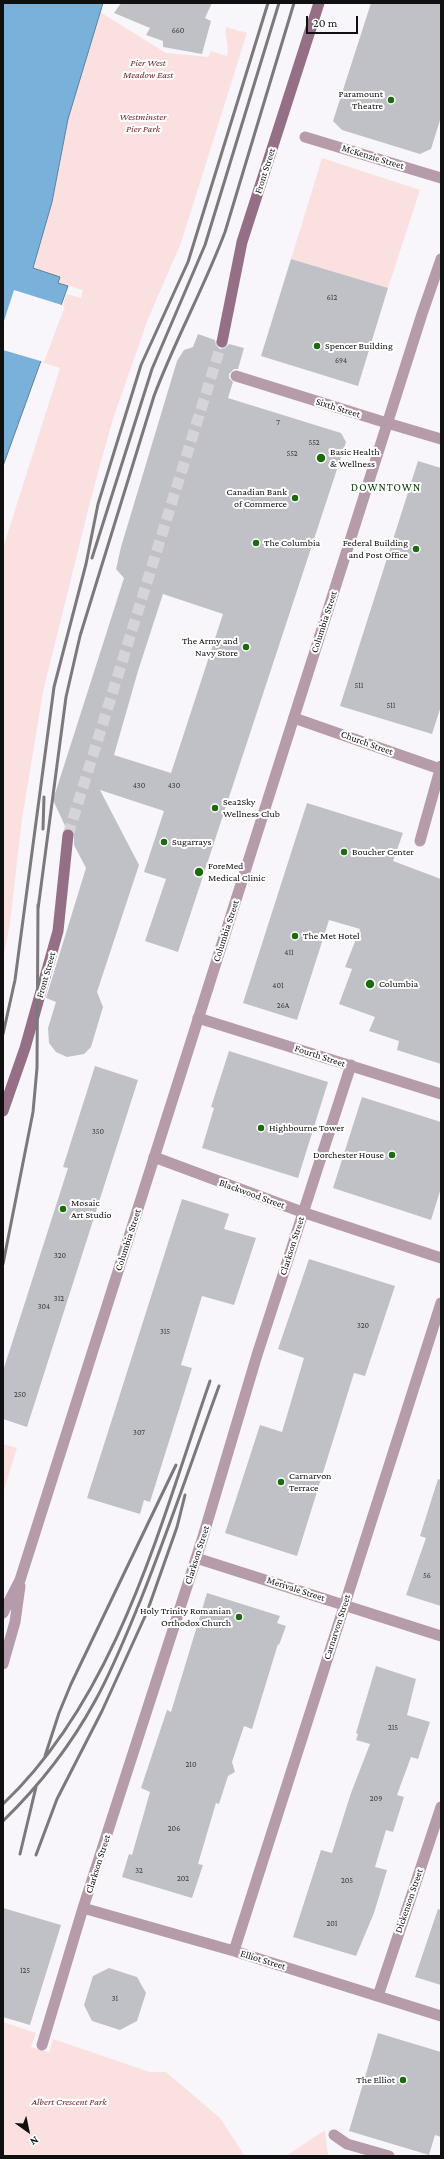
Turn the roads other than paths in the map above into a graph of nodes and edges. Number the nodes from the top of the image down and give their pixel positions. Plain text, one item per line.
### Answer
1 (319, 3) edge
2 (305, 136) dead end
3 (441, 178) edge
4 (441, 260) edge
5 (222, 342) tunnel mouth
6 (236, 376) dead end
7 (387, 423) junction
8 (441, 439) edge
9 (294, 718) junction
10 (440, 768) edge
11 (68, 835) tunnel mouth
12 (420, 841) dead end
13 (198, 1018) junction
14 (351, 1066) junction
15 (441, 1094) edge
16 (3, 1111) edge
17 (154, 1157) junction
18 (302, 1212) junction
19 (441, 1258) edge
20 (441, 1303) edge
21 (196, 1558) junction
22 (20, 1580) junction
23 (344, 1605) junction
24 (3, 1613) edge
25 (441, 1636) edge
26 (3, 1664) edge
27 (441, 1807) edge
28 (83, 1908) junction
29 (234, 1951) junction
30 (378, 1996) junction
31 (441, 2016) edge
32 (42, 2045) dead end
33 (334, 2135) dead end
34 (389, 2156) edge

1 - 5 main road, Front Street
2 - 3 street, McKenzie Street
4 - 7 street, Columbia Street
6 - 7 street, Sixth Street
7 - 8 street, Sixth Street
7 - 9 street, Columbia Street
9 - 10 street, Church Street
9 - 13 street, Columbia Street
10 - 12 street
11 - 16 main road, Front Street
13 - 14 street, Fourth Street
13 - 17 street, Columbia Street
14 - 15 street, Fourth Street
14 - 18 street, Clarkson Street
17 - 18 street, Blackwood Street
17 - 22 street, Columbia Street
18 - 19 street, Blackwood Street
18 - 21 street, Clarkson Street
20 - 23 street, Carnarvon Street
21 - 23 street, Merivale Street
21 - 28 street, Clarkson Street
22 - 24 street, Columbia Street
22 - 26 street, Columbia Street
23 - 25 street, Merivale Street
23 - 29 street, Carnarvon Street
27 - 30 street, Dickenson Street
28 - 29 street, Elliot Street
28 - 32 street, Clarkson Street
29 - 30 street, Elliot Street
30 - 31 street, Elliot Street
33 - 34 street

